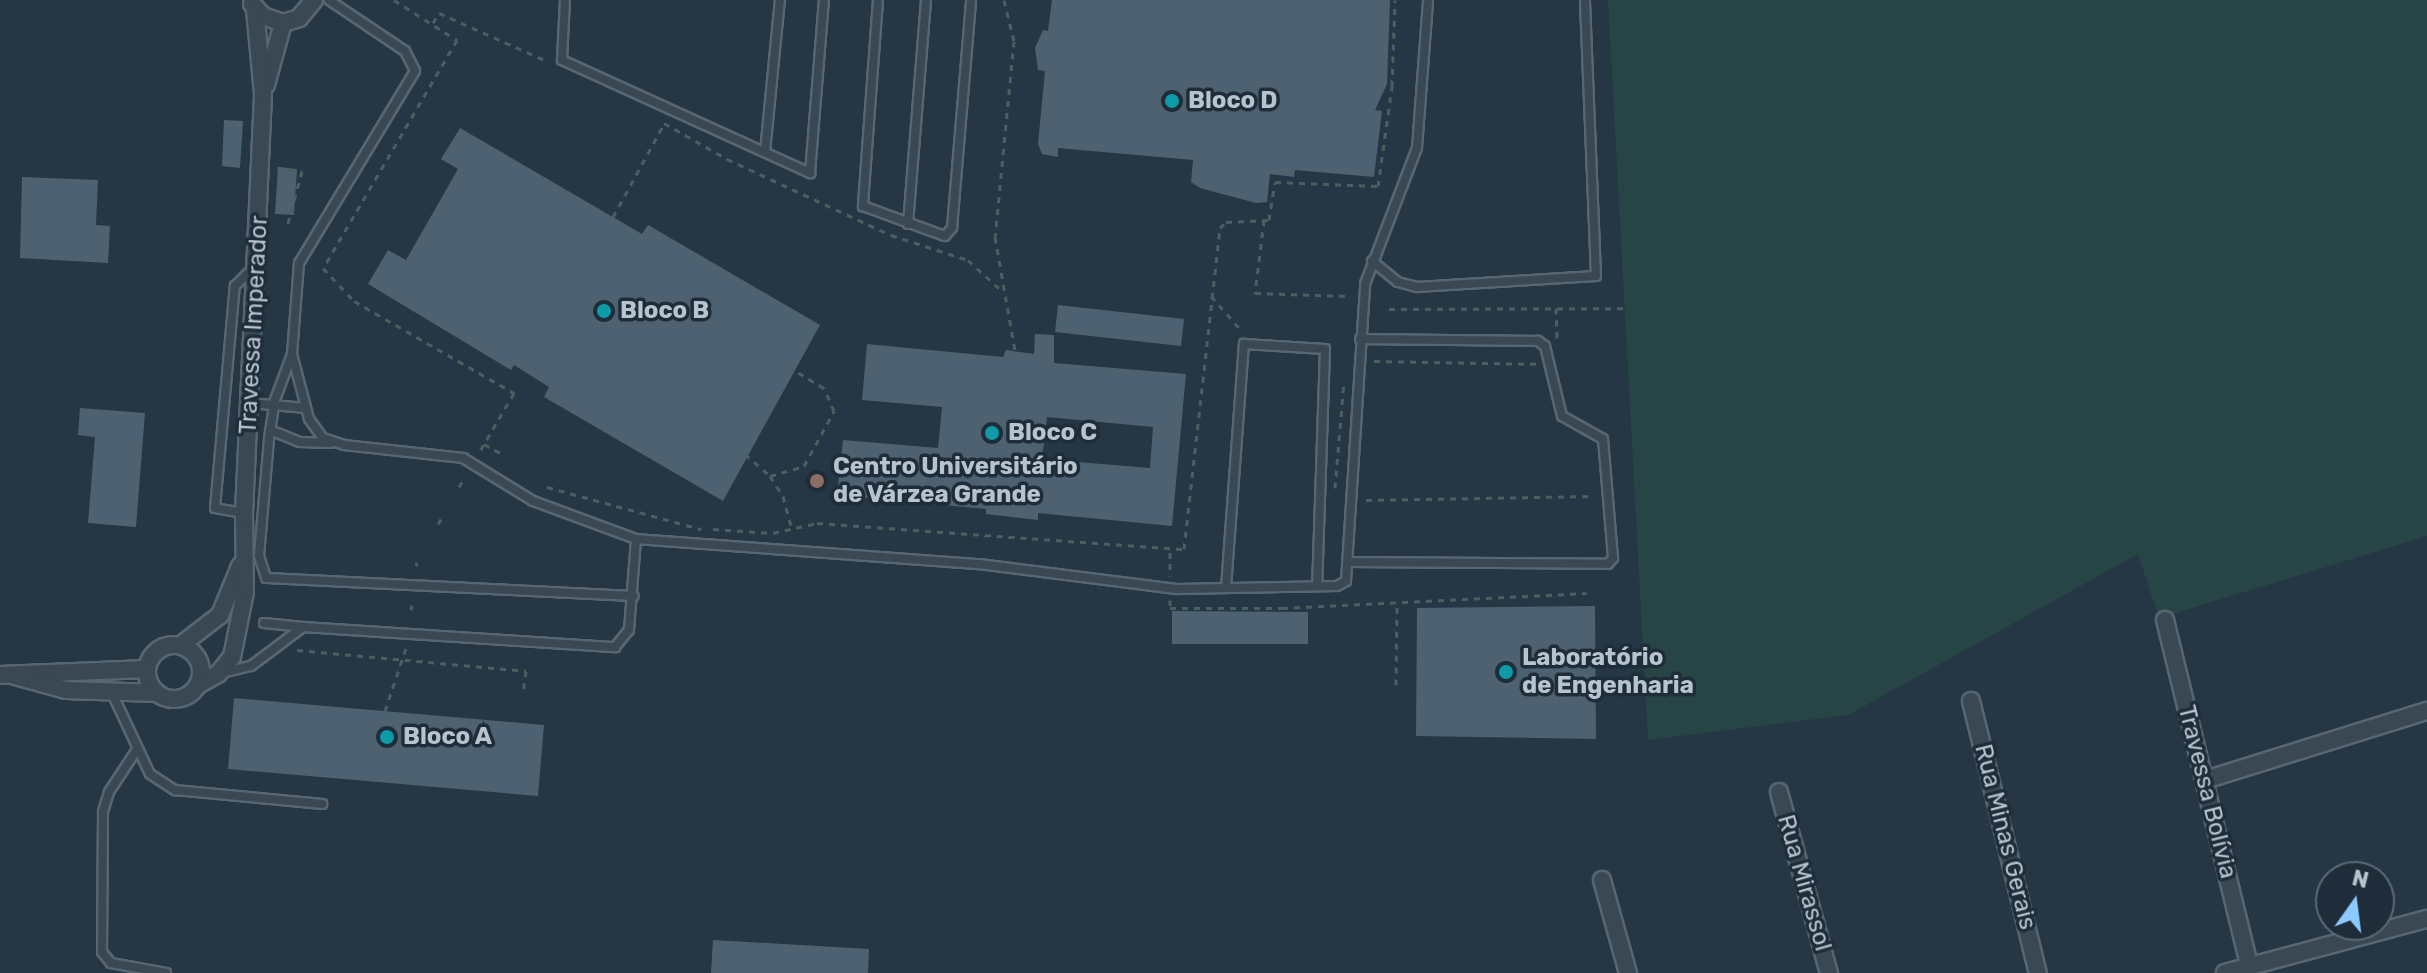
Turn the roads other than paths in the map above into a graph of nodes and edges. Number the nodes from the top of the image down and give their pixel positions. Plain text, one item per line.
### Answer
1 (314, 0) edge
2 (329, 0) edge
3 (565, 0) edge
4 (780, 0) edge
5 (824, 0) edge
6 (878, 0) edge
7 (926, 0) edge
8 (971, 0) edge
9 (1428, 0) edge
10 (1585, 0) edge
11 (253, 4) edge
12 (283, 23) junction
13 (263, 94) junction
14 (765, 152) junction
15 (908, 224) junction
16 (1372, 261) junction
17 (258, 265) junction
18 (1360, 339) junction
19 (292, 354) junction
20 (250, 403) junction
21 (274, 406) junction
22 (306, 408) junction
23 (270, 430) junction
24 (331, 443) junction
25 (244, 513) junction
26 (636, 539) junction
27 (243, 557) junction
28 (1348, 562) junction
29 (1317, 586) junction
30 (1226, 588) junction
31 (634, 596) junction
32 (2165, 620) dead end
33 (264, 623) dead end
34 (303, 627) junction
35 (181, 645) junction
36 (147, 669) junction
37 (218, 674) junction
38 (7, 675) edge
39 (198, 691) junction
40 (112, 692) junction
41 (157, 700) junction
42 (1971, 701) dead end
43 (2427, 711) edge
44 (136, 751) junction
45 (2205, 780) junction
46 (1779, 792) dead end
47 (322, 804) dead end
48 (1602, 880) dead end
49 (2427, 919) edge
50 (2249, 965) junction
51 (166, 973) edge
52 (1628, 973) edge
53 (1829, 973) edge
54 (2038, 973) edge
55 (2225, 973) edge

1 - 12 street
2 - 19 lane
3 - 14 lane
4 - 14 lane
5 - 14 lane
6 - 15 lane
7 - 15 lane
8 - 15 lane
9 - 16 lane
10 - 16 lane
11 - 12 street
11 - 13 street, Travessa Imperador
12 - 13 street, Travessa Imperador
13 - 17 street, Travessa Imperador
16 - 18 lane
17 - 20 street, Travessa Imperador
17 - 25 lane
18 - 28 lane
18 - 28 lane
19 - 21 lane
19 - 22 lane
20 - 21 lane
20 - 25 street, Travessa Imperador
21 - 22 lane
21 - 23 lane
22 - 24 lane
23 - 24 lane
23 - 31 lane
24 - 26 lane
25 - 27 street, Travessa Imperador
26 - 30 lane
26 - 31 lane
27 - 35 street, Travessa Imperador
27 - 37 street, Travessa Imperador
28 - 29 lane
29 - 30 lane
29 - 30 lane
31 - 34 lane
32 - 45 street, Travessa Bolívia
33 - 34 lane
34 - 37 lane
35 - 36 street
35 - 39 street
36 - 38 street
36 - 41 street
37 - 39 street
38 - 40 street
39 - 41 street
40 - 41 street
40 - 44 lane
42 - 54 street, Rua Minas Gerais
43 - 45 street
44 - 47 lane
44 - 51 lane
45 - 50 street, Travessa Bolívia
46 - 53 street, Rua Mirassol
48 - 52 street
49 - 50 street
50 - 55 street

